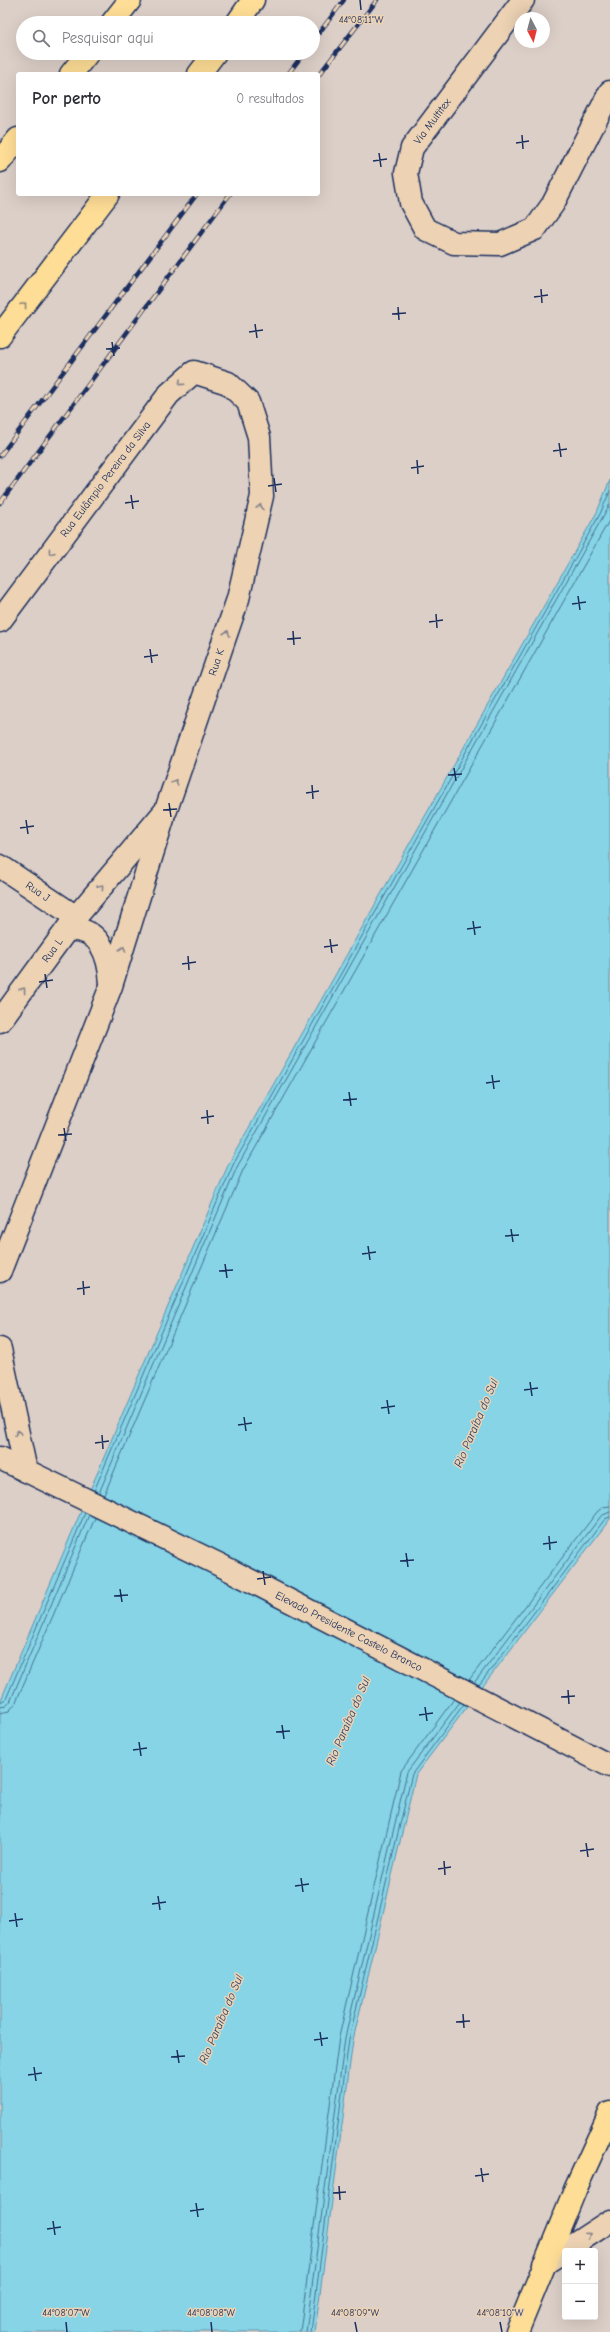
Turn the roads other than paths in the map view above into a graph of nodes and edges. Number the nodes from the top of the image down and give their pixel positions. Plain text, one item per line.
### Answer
1 (130, 0) edge
2 (253, 0) edge
3 (523, 0) edge
4 (117, 16) edge
5 (242, 16) edge
6 (82, 60) edge
7 (210, 60) edge
8 (73, 72) edge
9 (201, 72) edge
10 (610, 92) edge
11 (16, 141) edge
12 (0, 160) edge
13 (106, 196) edge
14 (0, 336) edge
15 (228, 383) joint
16 (0, 620) edge
17 (166, 810) junction
18 (0, 866) edge
19 (72, 924) junction
20 (111, 986) junction
21 (0, 1021) edge
22 (0, 1271) edge
23 (0, 1349) edge
24 (0, 1458) edge
25 (26, 1471) junction
26 (610, 1766) edge
27 (608, 2124) edge
28 (610, 2221) edge
29 (544, 2264) junction
30 (517, 2332) edge

1 - 4 main road
2 - 5 main road
3 - 10 street, Via Multitex
6 - 8 main road
7 - 9 main road
11 - 12 main road
14 -> 13 main road
15 -> 16 street, Rua Eulâmpio Pereira da Silva
17 -> 15 street, Rua K
19 -> 17 street, Rua K
20 -> 17 street
18 - 19 street, Rua J
19 - 20 street
21 -> 19 street, Rua L
20 - 22 street
25 -> 23 street
24 - 25 street, Elevado Presidente Castelo Branco
25 - 26 street, Elevado Presidente Castelo Branco
27 - 29 main road
29 -> 28 street
29 - 30 main road

